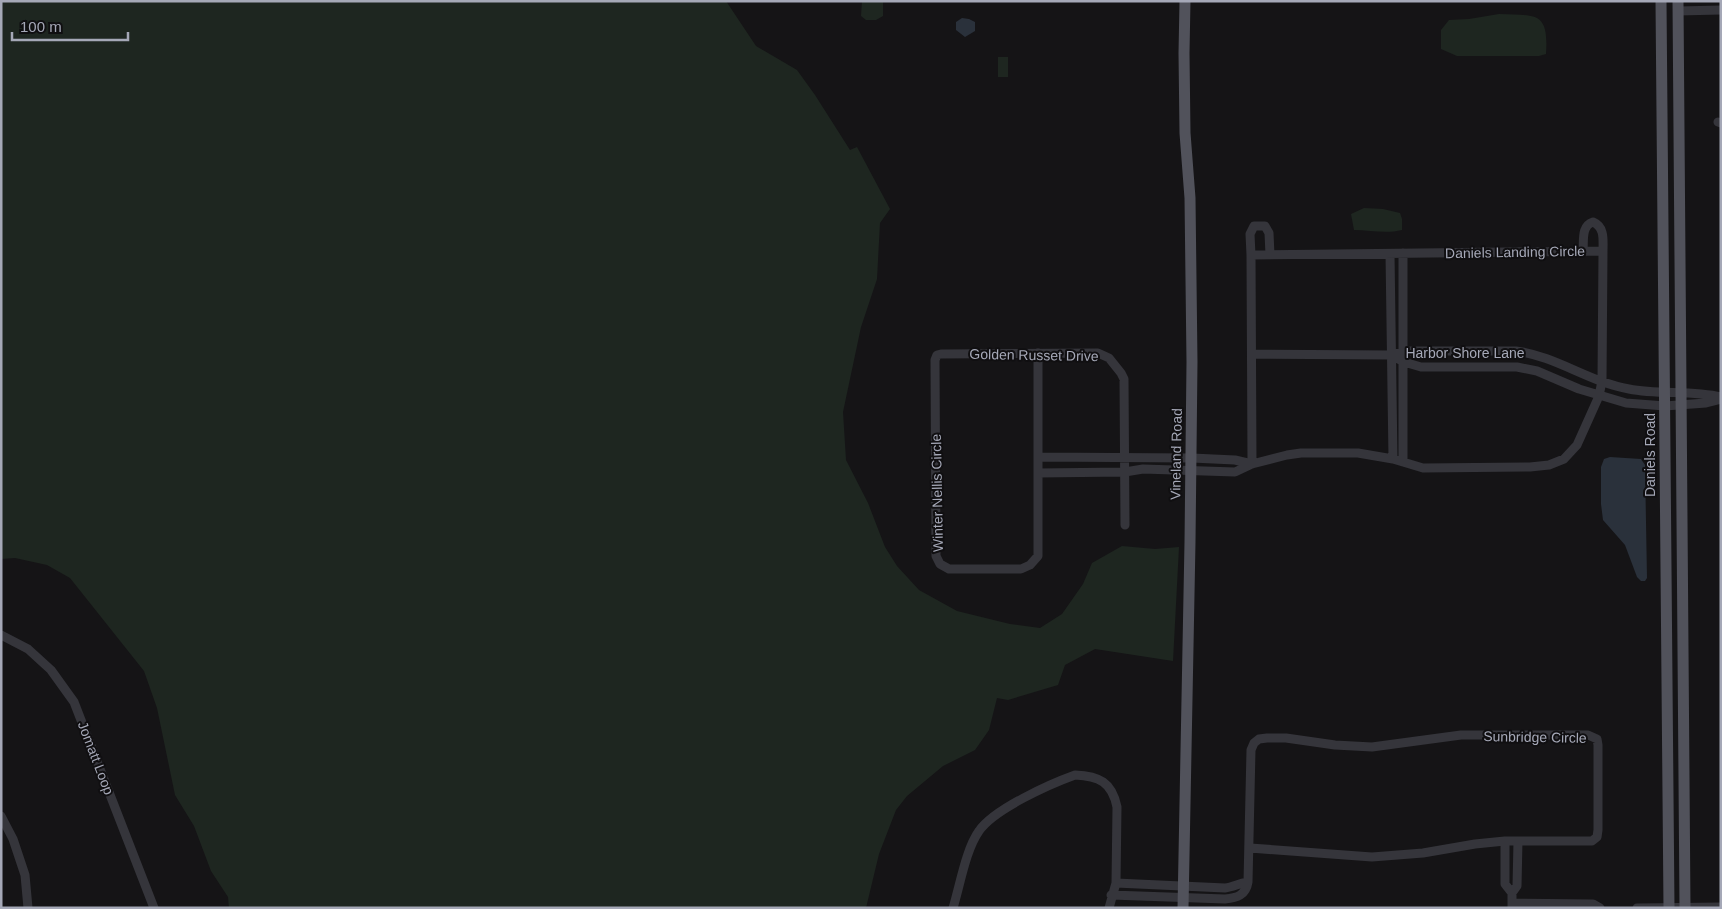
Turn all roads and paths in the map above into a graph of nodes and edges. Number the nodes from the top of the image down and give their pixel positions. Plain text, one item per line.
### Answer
1 (1185, 1) edge
2 (1661, 1) edge
3 (1667, 1) edge
4 (1678, 6) edge
5 (1721, 10) edge
6 (1662, 72) junction
7 (1679, 96) junction
8 (1584, 251) junction
9 (1603, 251) junction
10 (1403, 253) junction
11 (1390, 254) junction
12 (1251, 255) junction
13 (1270, 255) junction
14 (1404, 351) junction
15 (1038, 353) junction
16 (1252, 354) junction
17 (937, 355) joint
18 (1391, 355) junction
19 (1404, 362) junction
20 (1602, 381) junction
21 (1628, 389) junction
22 (1665, 393) junction
23 (1599, 396) junction
24 (1721, 398) edge
25 (1681, 399) junction
26 (1626, 403) junction
27 (1665, 406) junction
28 (1038, 457) junction
29 (1125, 457) junction
30 (1150, 458) junction
31 (1192, 458) junction
32 (1393, 459) junction
33 (1226, 460) junction
34 (1403, 462) junction
35 (1252, 464) junction
36 (1150, 470) junction
37 (1191, 471) junction
38 (1226, 471) junction
39 (1125, 472) junction
40 (1038, 473) junction
41 (1126, 524) dead end
42 (1, 635) edge
43 (1, 816) edge
44 (1505, 841) junction
45 (1518, 841) junction
46 (1250, 848) junction
47 (1248, 882) junction
48 (1116, 883) junction
49 (1225, 888) junction
50 (1512, 893) junction
51 (1112, 896) junction
52 (1183, 897) edge
53 (1225, 899) junction
54 (1512, 906) edge
55 (1721, 907) edge
56 (28, 908) edge
57 (154, 908) edge
58 (953, 908) edge
59 (1109, 908) edge
60 (1600, 908) edge
61 (1638, 908) edge
62 (1669, 908) edge
63 (1685, 908) edge

1 - 31 main road, Vineland Road
2 - 6 main road, Daniels Road
3 - 4 main road
4 - 5 street
4 - 7 main road
6 - 7 main road
6 - 22 main road, Daniels Road
7 - 25 main road
8 - 9 street, Daniels Landing Circle
8 - 9 street
8 - 10 street, Daniels Landing Circle
9 - 20 street, Daniels Landing Circle
10 - 11 street, Daniels Landing Circle
10 - 14 street
11 - 13 street, Daniels Landing Circle
11 - 18 street
12 - 13 street, Daniels Landing Circle
12 - 13 street
12 - 16 street
14 - 18 street, Harbor Shore Lane
14 - 19 street
14 - 20 street, Harbor Shore Lane
15 - 17 street, Golden Russet Drive
15 - 28 street, Winter Nellis Circle
15 - 29 street, Golden Russet Drive
16 - 18 street, Harbor Shore Lane
16 - 35 street
17 - 40 street, Winter Nellis Circle
18 - 19 street, Harbor Shore Lane
18 - 32 street
19 - 23 street, Harbor Shore Lane
19 - 34 street
20 - 21 street, Harbor Shore Lane
20 - 23 street, Daniels Landing Circle
21 - 22 street, Harbor Shore Lane
21 - 26 street
22 - 25 street, Harbor Shore Lane
22 - 27 main road, Daniels Road
23 - 26 street, Harbor Shore Lane
23 - 34 street, Daniels Landing Circle
24 - 25 street
25 - 27 street, Harbor Shore Lane
25 - 63 main road
26 - 27 street, Harbor Shore Lane
27 - 62 main road, Daniels Road
28 - 29 street, Daniels Landing Circle
28 - 40 street, Winter Nellis Circle
29 - 30 street, Daniels Landing Circle
29 - 39 street, Golden Russet Drive
30 - 31 street, Daniels Landing Circle
30 - 36 street
31 - 33 street, Daniels Landing Circle
31 - 37 main road, Vineland Road
32 - 34 street, Daniels Landing Circle
32 - 35 street, Daniels Landing Circle
33 - 35 street, Daniels Landing Circle
33 - 38 street
35 - 38 street, Daniels Landing Circle
36 - 37 street, Daniels Landing Circle
36 - 39 street, Daniels Landing Circle
37 - 38 street, Daniels Landing Circle
37 - 52 main road, Vineland Road
39 - 40 street, Daniels Landing Circle
39 - 41 street, Golden Russet Drive
42 - 57 street, Jomatt Loop
43 - 56 street
44 - 45 street, Sunbridge Circle
44 - 46 street, Sunbridge Circle
44 - 50 street
45 - 46 street, Sunbridge Circle
45 - 50 street
46 - 47 street, Sunbridge Circle
47 - 49 street
47 - 53 street
48 - 51 street
48 - 52 street
48 - 58 street
49 - 52 street
49 - 53 street
50 - 54 street
51 - 52 street
51 - 59 street
52 - 53 street
54 - 60 street
55 - 63 street
61 - 62 street
62 - 63 street

